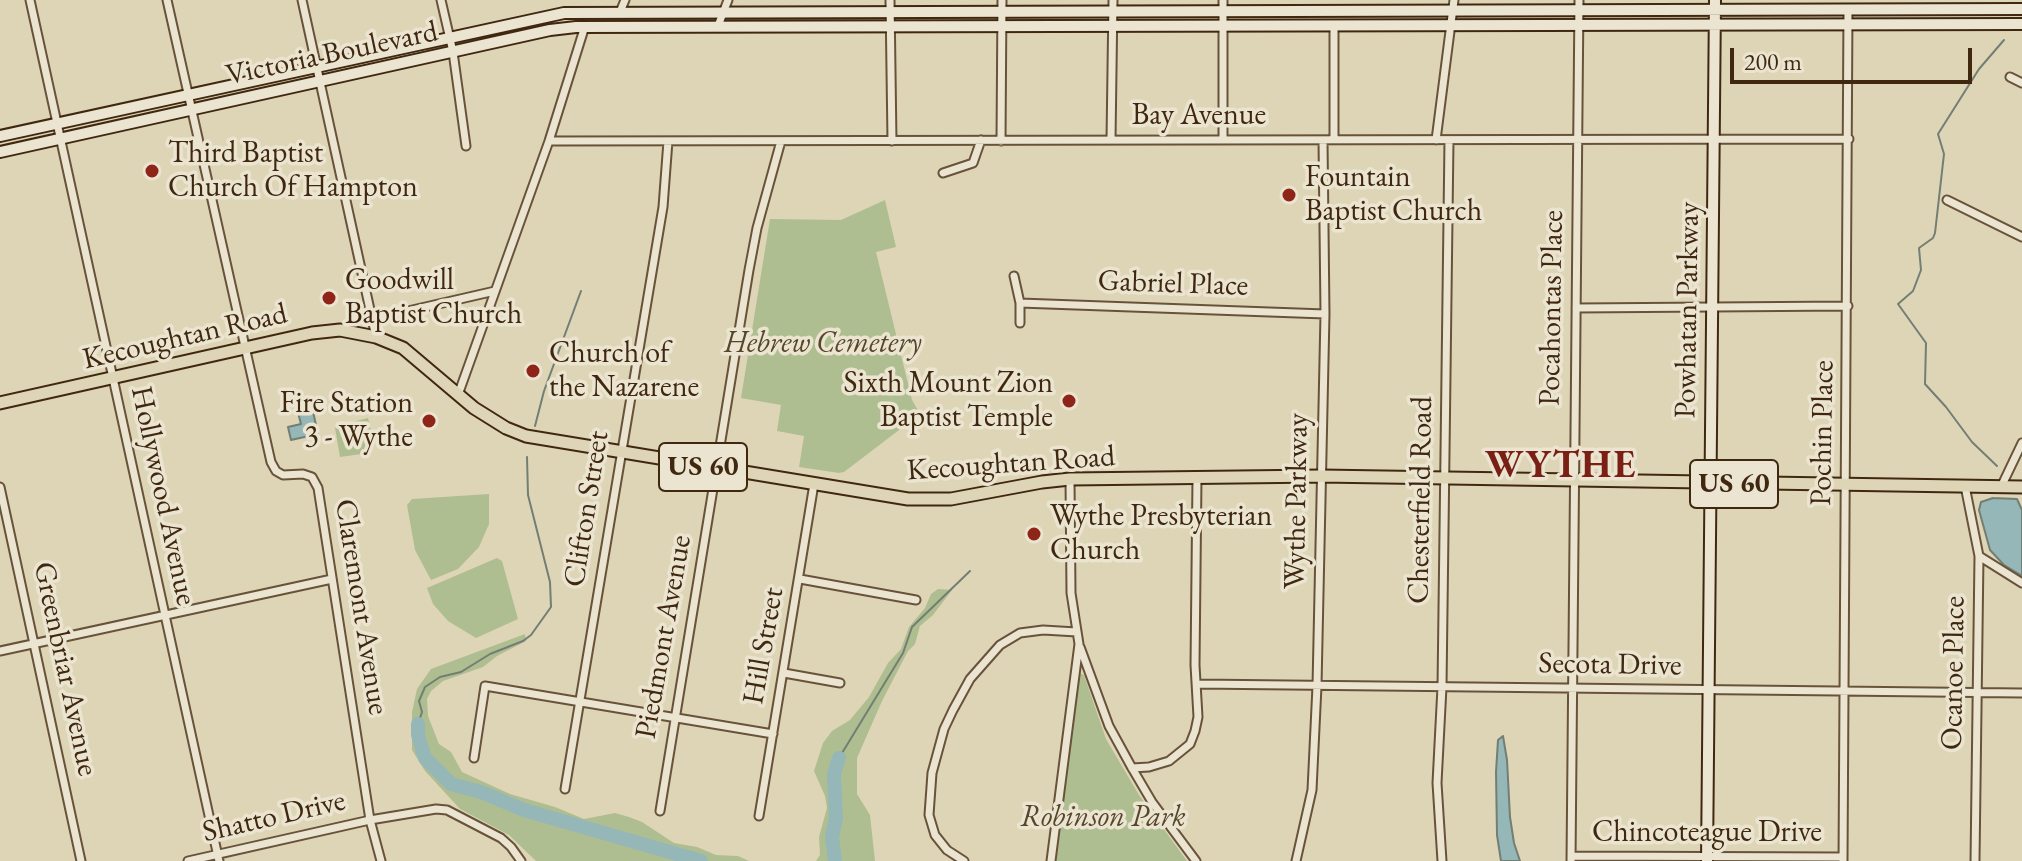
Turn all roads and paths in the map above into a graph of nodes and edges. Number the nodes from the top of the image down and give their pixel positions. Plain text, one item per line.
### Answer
1 (30, 0) edge
2 (167, 0) edge
3 (302, 0) edge
4 (441, 0) edge
5 (625, 0) edge
6 (728, 0) edge
7 (1002, 5) edge
8 (1223, 5) edge
9 (1454, 5) edge
10 (1579, 5) edge
11 (1715, 5) edge
12 (890, 6) edge
13 (1112, 6) edge
14 (1332, 6) edge
15 (1848, 9) junction
16 (2022, 9) edge
17 (620, 12) junction
18 (724, 12) junction
19 (2022, 24) edge
20 (1334, 25) junction
21 (1451, 25) junction
22 (1578, 25) junction
23 (1715, 25) junction
24 (1849, 25) junction
25 (585, 26) junction
26 (718, 26) junction
27 (891, 26) junction
28 (1002, 26) junction
29 (1112, 26) junction
30 (1223, 26) junction
31 (450, 37) junction
32 (453, 52) junction
33 (317, 66) junction
34 (2010, 77) dead end
35 (320, 81) junction
36 (2022, 83) edge
37 (188, 95) junction
38 (191, 110) junction
39 (56, 124) junction
40 (0, 136) edge
41 (59, 138) junction
42 (1578, 139) junction
43 (1714, 139) junction
44 (1849, 139) junction
45 (981, 140) junction
46 (1111, 140) junction
47 (1223, 140) junction
48 (1323, 140) junction
49 (1334, 140) junction
50 (1436, 140) junction
51 (1449, 140) junction
52 (549, 141) junction
53 (668, 141) junction
54 (781, 141) junction
55 (892, 141) junction
56 (1001, 141) junction
57 (466, 146) dead end
58 (0, 152) edge
59 (943, 173) dead end
60 (1947, 200) dead end
61 (2022, 237) edge
62 (1014, 276) dead end
63 (495, 291) junction
64 (1020, 303) junction
65 (1848, 306) junction
66 (1712, 307) junction
67 (1576, 308) junction
68 (1325, 314) junction
69 (373, 319) junction
70 (1020, 323) dead end
71 (376, 337) junction
72 (244, 348) junction
73 (113, 377) junction
74 (458, 395) junction
75 (0, 403) edge
76 (2022, 443) edge
77 (620, 453) junction
78 (718, 470) junction
79 (1321, 476) junction
80 (1197, 478) junction
81 (1070, 479) junction
82 (1446, 479) junction
83 (1574, 479) junction
84 (1710, 483) junction
85 (814, 484) junction
86 (1847, 485) junction
87 (1965, 486) junction
88 (0, 487) edge
89 (2001, 487) junction
90 (2022, 487) edge
91 (1979, 556) junction
92 (332, 579) junction
93 (800, 579) junction
94 (2022, 583) edge
95 (916, 600) dead end
96 (165, 614) junction
97 (1077, 632) junction
98 (35, 643) junction
99 (1079, 644) junction
100 (0, 651) edge
101 (784, 673) junction
102 (840, 683) dead end
103 (1197, 684) junction
104 (1317, 686) junction
105 (1442, 687) junction
106 (1572, 688) junction
107 (1707, 690) junction
108 (1843, 692) junction
109 (1977, 693) junction
110 (2022, 693) edge
111 (580, 701) junction
112 (674, 716) junction
113 (773, 734) junction
114 (474, 758) dead end
115 (1132, 768) junction
116 (565, 789) dead end
117 (660, 811) dead end
118 (759, 816) dead end
119 (370, 820) junction
120 (218, 858) edge
121 (1707, 858) edge
122 (1571, 859) edge
123 (1843, 859) edge
124 (81, 861) edge
125 (188, 861) edge
126 (381, 861) edge
127 (521, 861) edge
128 (964, 861) edge
129 (1051, 861) edge
130 (1196, 861) edge
131 (1296, 861) edge
132 (1442, 861) edge
133 (1975, 861) edge

1 - 39 street, Hollywood Avenue
2 - 37 street
3 - 33 street
4 - 31 street
5 - 17 street
6 - 18 street
7 - 12 main road, Victoria Boulevard
7 - 13 main road, Victoria Boulevard
7 - 28 street
8 - 13 main road, Victoria Boulevard
8 - 14 main road, Victoria Boulevard
8 - 30 street
9 - 10 main road, Victoria Boulevard
9 - 14 main road, Victoria Boulevard
9 - 21 street
10 - 11 main road, Victoria Boulevard
10 - 22 street, Pocahontas Place
11 - 15 main road, Victoria Boulevard
11 - 23 main road, Powhatan Parkway
12 - 18 main road, Victoria Boulevard
12 - 27 street
13 - 29 street
15 - 16 main road, Victoria Boulevard
15 - 24 street, Pochin Place
17 - 18 main road, Victoria Boulevard
17 - 31 main road, Victoria Boulevard
18 - 26 street
19 - 24 main road, Victoria Boulevard
20 - 21 main road, Victoria Boulevard
20 - 30 main road, Victoria Boulevard
20 - 49 street
21 - 22 main road, Victoria Boulevard
21 - 50 street
22 - 23 main road, Victoria Boulevard
22 - 42 street, Pocahontas Place
23 - 24 main road, Victoria Boulevard
23 - 43 main road, Powhatan Parkway
24 - 44 street, Pochin Place
25 - 26 main road, Victoria Boulevard
25 - 32 main road, Victoria Boulevard
25 - 52 street
26 - 27 main road, Victoria Boulevard
27 - 28 main road, Victoria Boulevard
27 - 55 street
28 - 29 main road, Victoria Boulevard
28 - 56 street
29 - 30 main road, Victoria Boulevard
29 - 46 street
30 - 47 street
31 - 32 street
31 - 33 main road, Victoria Boulevard
32 - 35 main road, Victoria Boulevard
32 - 57 street
33 - 35 street
33 - 37 main road, Victoria Boulevard
34 - 36 street
35 - 38 main road, Victoria Boulevard
35 - 69 street
37 - 38 street
37 - 39 main road, Victoria Boulevard
38 - 41 main road, Victoria Boulevard
38 - 72 street
39 - 40 main road, Victoria Boulevard
39 - 41 street, Hollywood Avenue
41 - 58 main road, Victoria Boulevard
41 - 73 street, Hollywood Avenue
42 - 43 street, Bay Avenue
42 - 51 street, Bay Avenue
42 - 67 street, Pocahontas Place
43 - 44 street, Bay Avenue
43 - 66 main road, Powhatan Parkway
44 - 65 street, Pochin Place
45 - 55 street, Bay Avenue
45 - 56 street, Bay Avenue
45 - 59 street
46 - 47 street, Bay Avenue
46 - 56 street, Bay Avenue
47 - 48 street, Bay Avenue
48 - 49 street, Bay Avenue
48 - 68 street, Wythe Parkway
49 - 50 street, Bay Avenue
50 - 51 street, Bay Avenue
51 - 82 street, Chesterfield Road
52 - 53 street, Bay Avenue
52 - 63 street
53 - 54 street, Bay Avenue
53 - 77 street, Clifton Street
54 - 55 street, Bay Avenue
54 - 78 street, Piedmont Avenue
60 - 61 street
62 - 64 street
63 - 69 street
63 - 74 street
64 - 68 street, Gabriel Place
64 - 70 street
65 - 66 street
65 - 86 street, Pochin Place
66 - 67 street
66 - 84 main road, Powhatan Parkway
67 - 83 street, Pocahontas Place
68 - 79 street, Wythe Parkway
69 - 71 street
71 - 72 main road, Kecoughtan Road / US 60
71 - 74 main road, Kecoughtan Road / US 60
72 - 73 main road, Kecoughtan Road / US 60
72 - 92 street, Claremont Avenue
73 - 75 main road, Kecoughtan Road / US 60
73 - 96 street, Hollywood Avenue
74 - 77 main road, Kecoughtan Road / US 60
76 - 89 street
77 - 78 main road, Kecoughtan Road / US 60
77 - 111 street, Clifton Street
78 - 85 main road, Kecoughtan Road / US 60
78 - 112 street, Piedmont Avenue
79 - 80 main road, Kecoughtan Road / US 60
79 - 82 main road, Kecoughtan Road / US 60
79 - 104 street, Wythe Parkway
80 - 81 main road, Kecoughtan Road / US 60
80 - 103 street
81 - 85 main road, Kecoughtan Road / US 60
81 - 97 street
82 - 83 main road, Kecoughtan Road / US 60
82 - 105 street, Chesterfield Road
83 - 84 main road, Kecoughtan Road / US 60
83 - 106 street, Pocahontas Place
84 - 86 main road, Kecoughtan Road / US 60
84 - 107 main road, Powhatan Parkway
85 - 93 street, Hill Street
86 - 87 main road, Kecoughtan Road / US 60
86 - 108 street, Pochin Place
87 - 89 main road, Kecoughtan Road / US 60
87 - 91 street, Ocanoe Place
88 - 98 street, Greenbriar Avenue
89 - 90 main road, Kecoughtan Road / US 60
91 - 94 street
91 - 109 street, Ocanoe Place
92 - 96 street
92 - 119 street, Claremont Avenue
93 - 95 street
93 - 101 street, Hill Street
96 - 98 street
96 - 120 street, Hollywood Avenue
97 - 99 street
97 - 128 street
98 - 100 street
98 - 124 street, Greenbriar Avenue
99 - 115 street
99 - 129 street
101 - 102 street
101 - 113 street, Hill Street
103 - 104 street, Secota Drive
103 - 115 street
104 - 105 street, Secota Drive
104 - 131 street, Wythe Parkway
105 - 106 street, Secota Drive
105 - 132 street, Chesterfield Road
106 - 107 street, Secota Drive
106 - 122 street, Pocahontas Place
107 - 108 street, Secota Drive
107 - 121 main road, Powhatan Parkway
108 - 109 street, Secota Drive
108 - 123 street, Pochin Place
109 - 110 street, Secota Drive
109 - 133 street, Ocanoe Place
111 - 112 street
111 - 114 street
111 - 116 street, Clifton Street
112 - 113 street
112 - 117 street, Piedmont Avenue
113 - 118 street, Hill Street
115 - 130 street
119 - 120 street, Shatto Drive
119 - 126 street, Claremont Avenue
119 - 127 street, Shatto Drive
120 - 125 street, Shatto Drive
121 - 122 street, Chincoteague Drive
121 - 123 street, Chincoteague Drive

